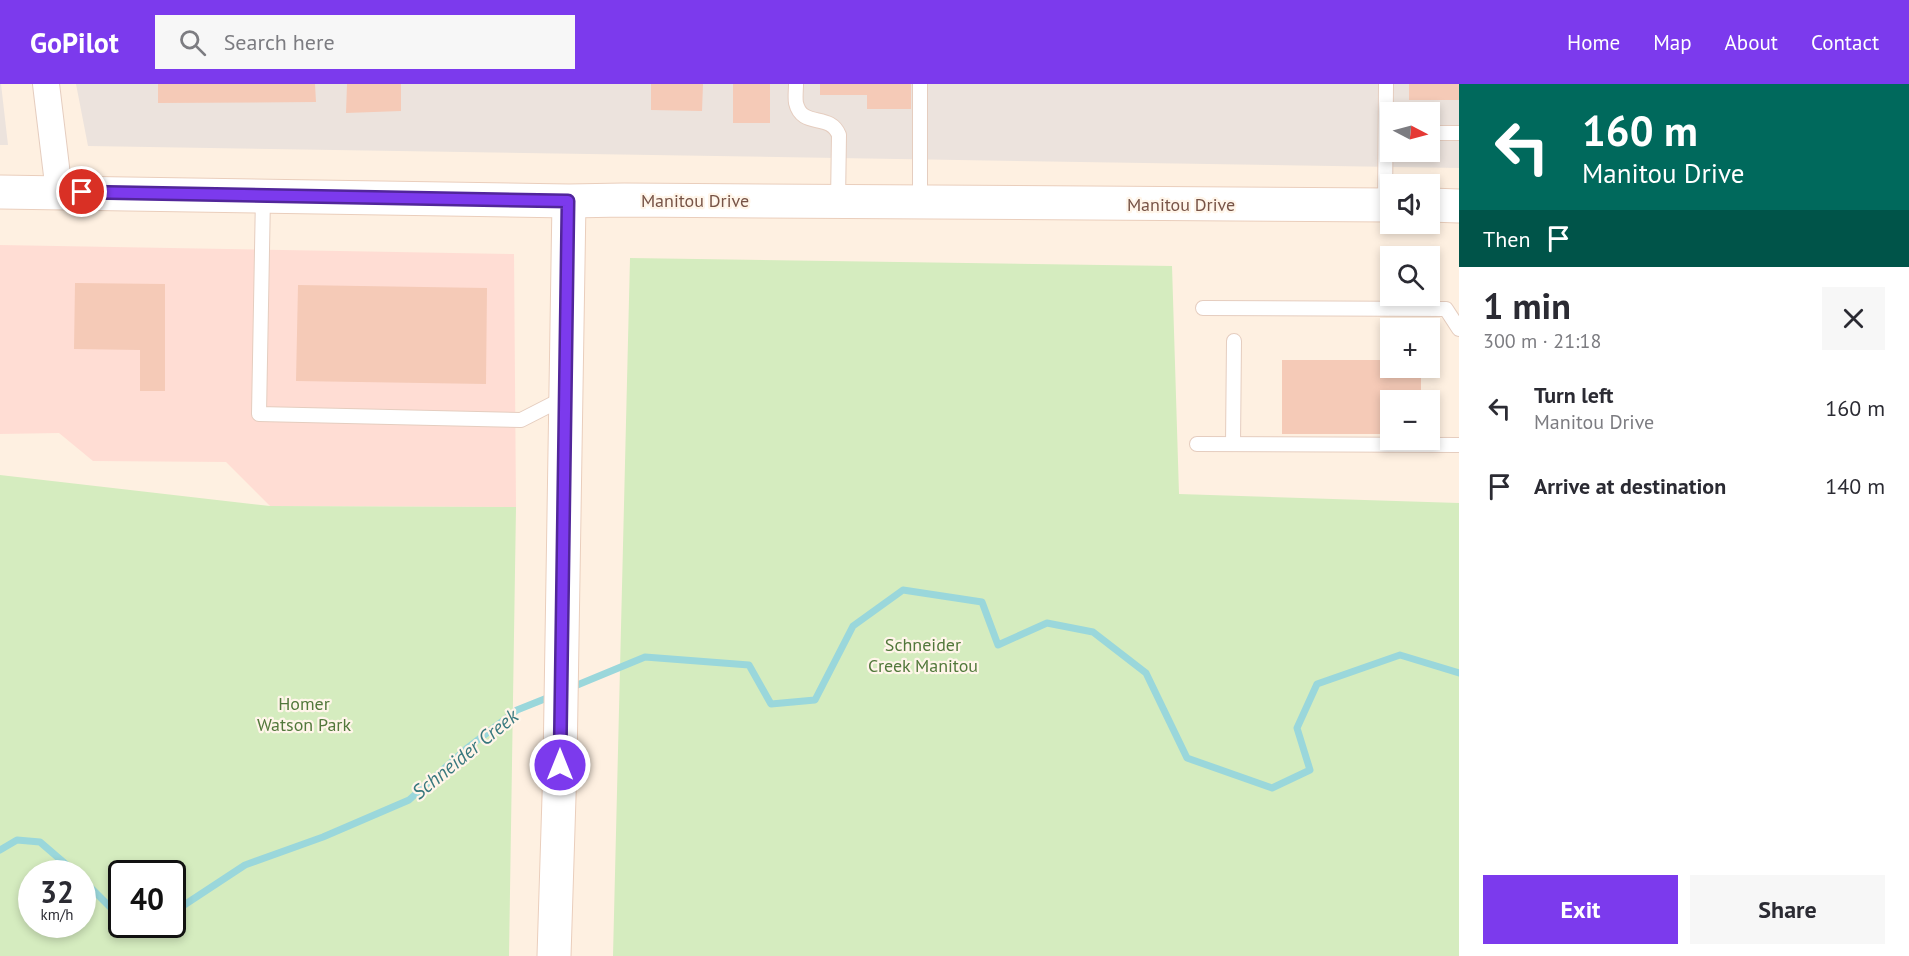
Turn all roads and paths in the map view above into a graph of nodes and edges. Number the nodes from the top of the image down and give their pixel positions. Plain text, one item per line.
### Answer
1 (46, 84) edge
2 (796, 84) edge
3 (920, 84) edge
4 (1386, 84) edge
5 (1387, 102) edge
6 (1440, 133) edge
7 (1459, 133) edge
8 (0, 192) edge
9 (59, 192) junction
10 (263, 196) junction
11 (568, 201) junction
12 (838, 201) junction
13 (920, 202) junction
14 (1380, 205) edge
15 (1440, 205) edge
16 (1459, 206) edge
17 (1203, 308) dead end
18 (1452, 309) edge
19 (1459, 329) edge
20 (1234, 341) dead end
21 (565, 398) junction
22 (1197, 444) dead end
23 (1233, 444) junction
24 (1459, 445) edge
25 (554, 956) edge

1 - 9 street
2 - 12 lane
3 - 13 lane
4 - 5 lane
6 - 7 lane
8 - 9 main road, Manitou Drive
9 - 10 main road, Manitou Drive
10 - 11 main road, Manitou Drive
10 - 21 lane
11 - 12 main road, Manitou Drive
11 - 21 main road
12 - 13 main road, Manitou Drive
13 - 14 main road, Manitou Drive
15 - 16 main road
17 - 18 lane
18 - 19 lane
20 - 23 lane
21 - 25 main road
22 - 23 lane
23 - 24 lane

